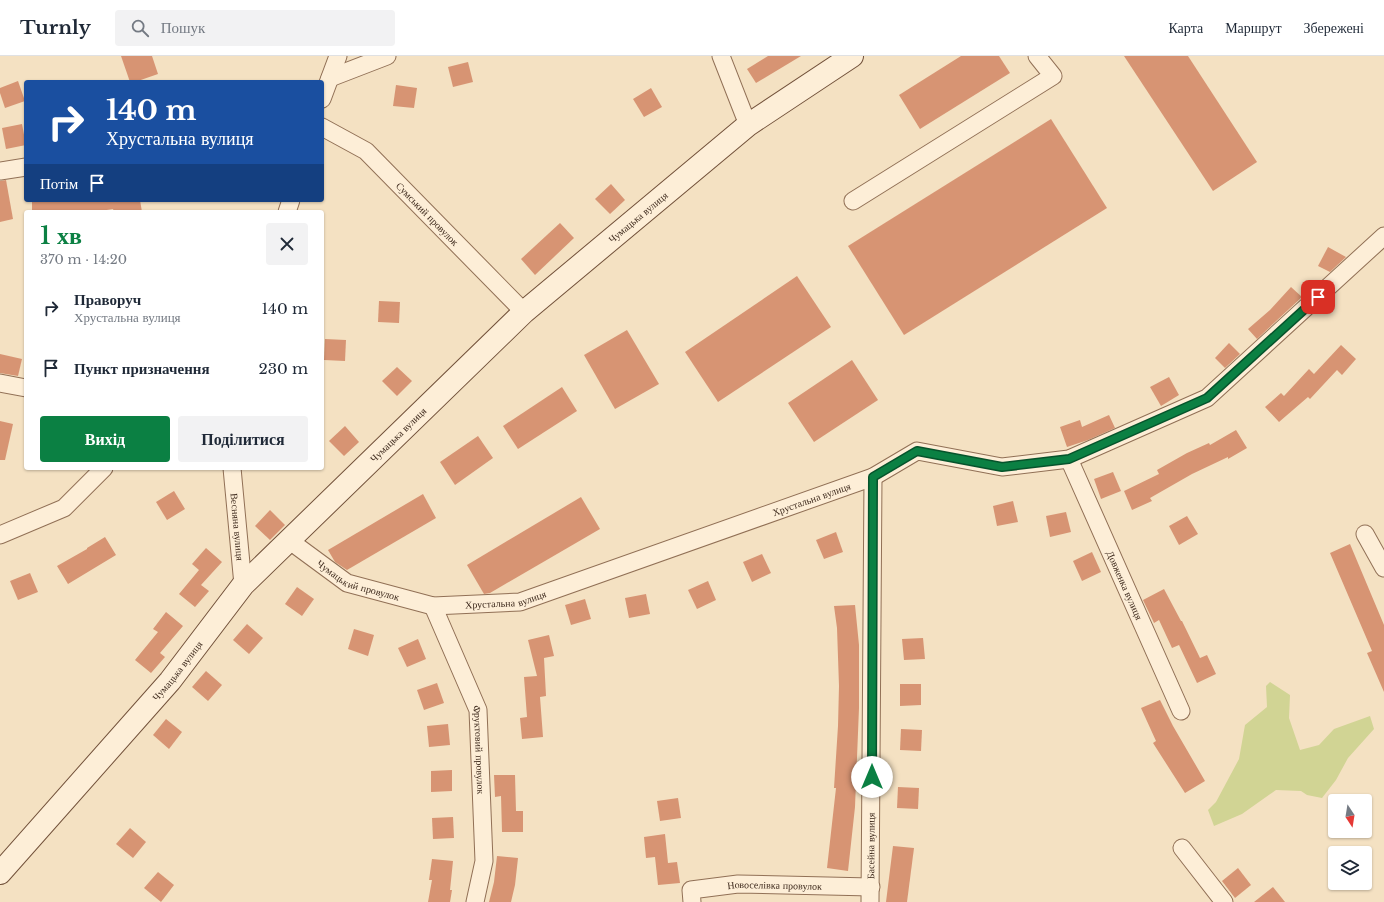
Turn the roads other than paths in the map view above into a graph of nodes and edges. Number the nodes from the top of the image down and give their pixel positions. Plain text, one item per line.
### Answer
1 (338, 56) edge
2 (387, 56) edge
3 (721, 56) edge
4 (852, 56) edge
5 (1037, 56) edge
6 (330, 78) junction
7 (324, 93) edge
8 (748, 125) junction
9 (324, 128) edge
10 (24, 167) edge
11 (0, 171) edge
12 (854, 201) dead end
13 (1384, 236) edge
14 (524, 312) junction
15 (0, 384) edge
16 (24, 388) edge
17 (1069, 459) junction
18 (102, 470) edge
19 (232, 470) edge
20 (873, 477) junction
21 (1366, 534) dead end
22 (0, 535) edge
23 (290, 540) junction
24 (1384, 568) edge
25 (243, 585) junction
26 (432, 606) junction
27 (1181, 711) dead end
28 (1182, 848) dead end
29 (0, 873) edge
30 (871, 895) edge
31 (475, 902) edge
32 (692, 902) edge
33 (1224, 902) edge

1 - 6 street
2 - 6 street
3 - 8 street
4 - 8 street, Чумацька вулиця
5 - 12 street
6 - 7 street
8 - 14 street, Чумацька вулиця
9 - 14 street, Сумський провулок
10 - 11 street
13 - 17 street, Хрустальна вулиця
14 - 23 street, Чумацька вулиця
15 - 16 street
17 - 20 street, Хрустальна вулиця
17 - 27 street, Довженка вулиця
18 - 22 street
19 - 25 street, Весняна вулиця
20 - 26 street, Хрустальна вулиця
20 - 30 street, Басейна вулиця
21 - 24 street
23 - 25 street, Чумацька вулиця
23 - 26 street, Чумацький провулок
25 - 29 street, Чумацька вулиця
26 - 31 street, Фруктовий провулок
28 - 33 street
30 - 32 street, Новоселівка провулок

